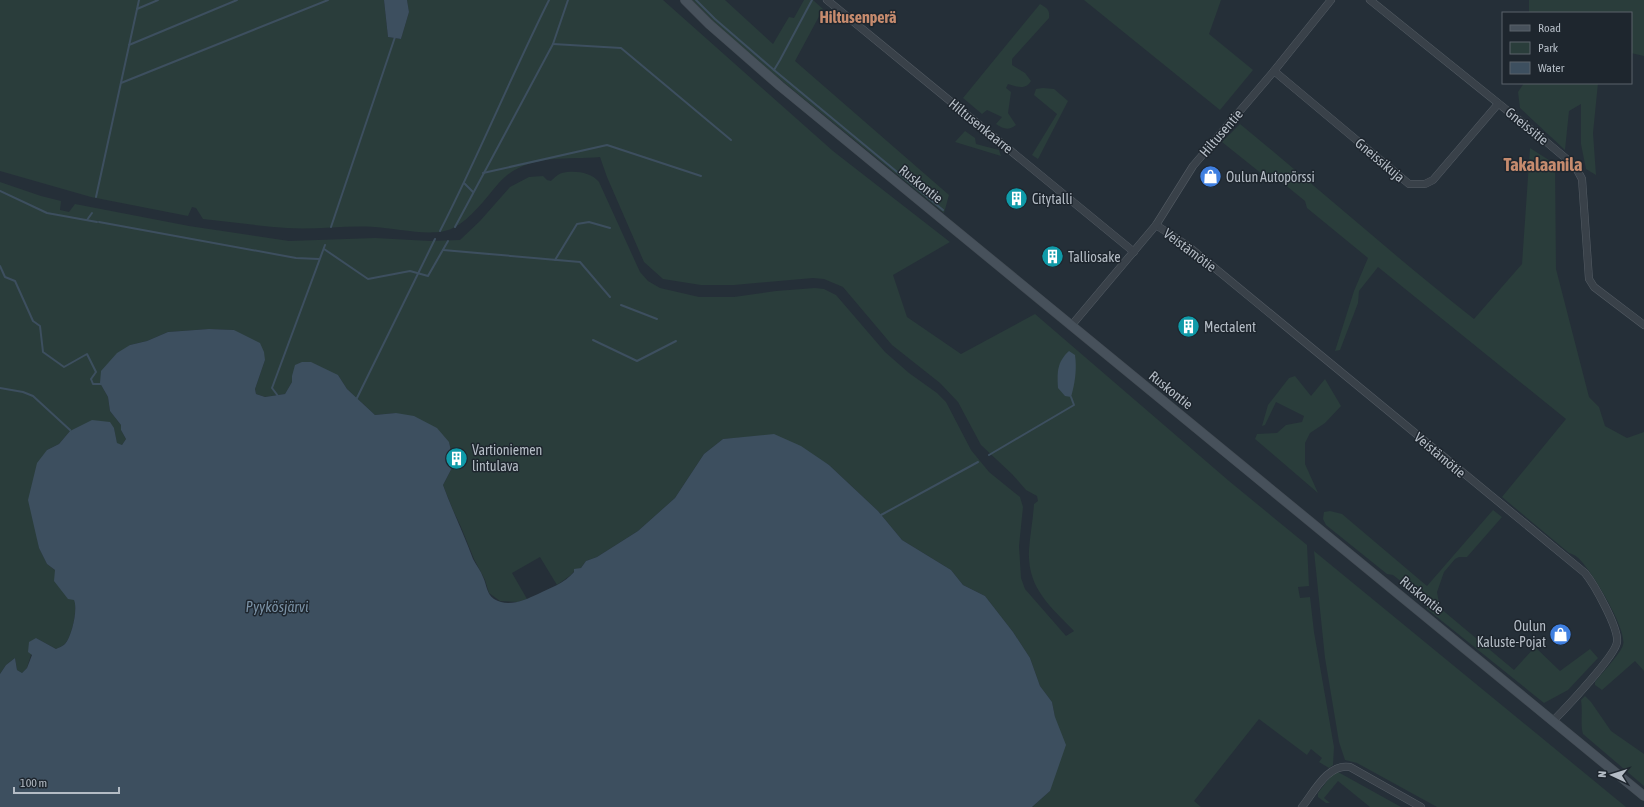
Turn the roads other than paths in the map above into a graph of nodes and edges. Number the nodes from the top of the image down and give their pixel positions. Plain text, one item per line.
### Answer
1 (685, 0) edge
2 (827, 0) edge
3 (1331, 0) edge
4 (1370, 0) edge
5 (1274, 71) junction
6 (1498, 104) junction
7 (1156, 224) junction
8 (1134, 252) junction
9 (1644, 325) edge
10 (1071, 326) junction
11 (1553, 721) junction
12 (1644, 796) edge
13 (1302, 807) edge
14 (1422, 807) edge

1 - 10 main road, Ruskontie
2 - 8 street, Hiltusenkaarre
3 - 5 street, Hiltusentie
4 - 6 street, Gneissitie
5 - 6 street, Gneissikuja
5 - 7 street, Hiltusentie
6 - 9 street, Gneissitie
7 - 8 street, Hiltusentie
7 - 11 street, Veistämötie
8 - 10 street, Hiltusentie
10 - 11 main road, Ruskontie
11 - 12 main road, Ruskontie
13 - 14 street

